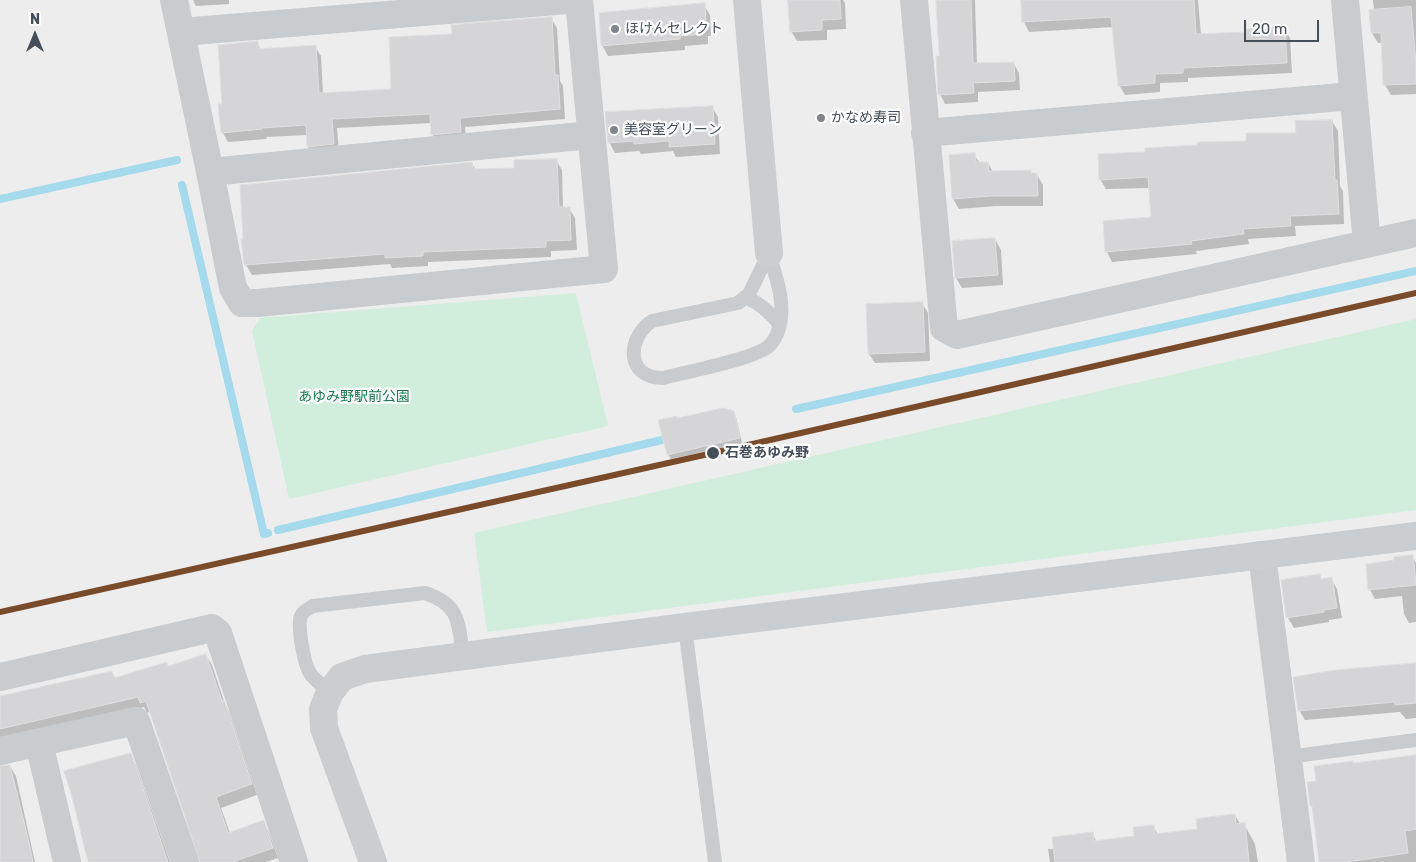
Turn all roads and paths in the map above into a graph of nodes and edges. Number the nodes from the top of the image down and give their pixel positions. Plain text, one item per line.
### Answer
1 (174, 0) edge
2 (568, 0) edge
3 (579, 0) edge
4 (748, 0) edge
5 (914, 0) edge
6 (1345, 0) edge
7 (181, 32) junction
8 (1353, 96) junction
9 (926, 133) junction
10 (591, 135) junction
11 (210, 172) junction
12 (1416, 233) edge
13 (1367, 244) junction
14 (769, 253) junction
15 (745, 297) junction
16 (780, 324) junction
17 (1416, 536) edge
18 (1262, 555) junction
19 (685, 627) junction
20 (463, 656) junction
21 (0, 677) edge
22 (330, 692) junction
23 (1416, 740) edge
24 (39, 744) junction
25 (0, 751) edge
26 (1288, 757) junction
27 (67, 862) edge
28 (185, 862) edge
29 (294, 862) edge
30 (373, 862) edge
31 (715, 862) edge
32 (1301, 862) edge

1 - 7 street
2 - 7 street
3 - 10 street
4 - 14 street
5 - 9 street
6 - 8 street
7 - 11 street
8 - 9 street
8 - 13 street
9 - 13 street
10 - 11 street
10 - 11 street
12 - 13 street
14 - 15 lane
14 - 16 lane
15 - 16 lane
15 - 16 lane
17 - 18 street
18 - 19 street
18 - 26 street
19 - 20 street
19 - 31 lane
20 - 22 street
20 - 22 lane
21 - 29 street
22 - 30 street
23 - 26 lane
24 - 25 street
24 - 27 street
24 - 28 street
26 - 32 street

